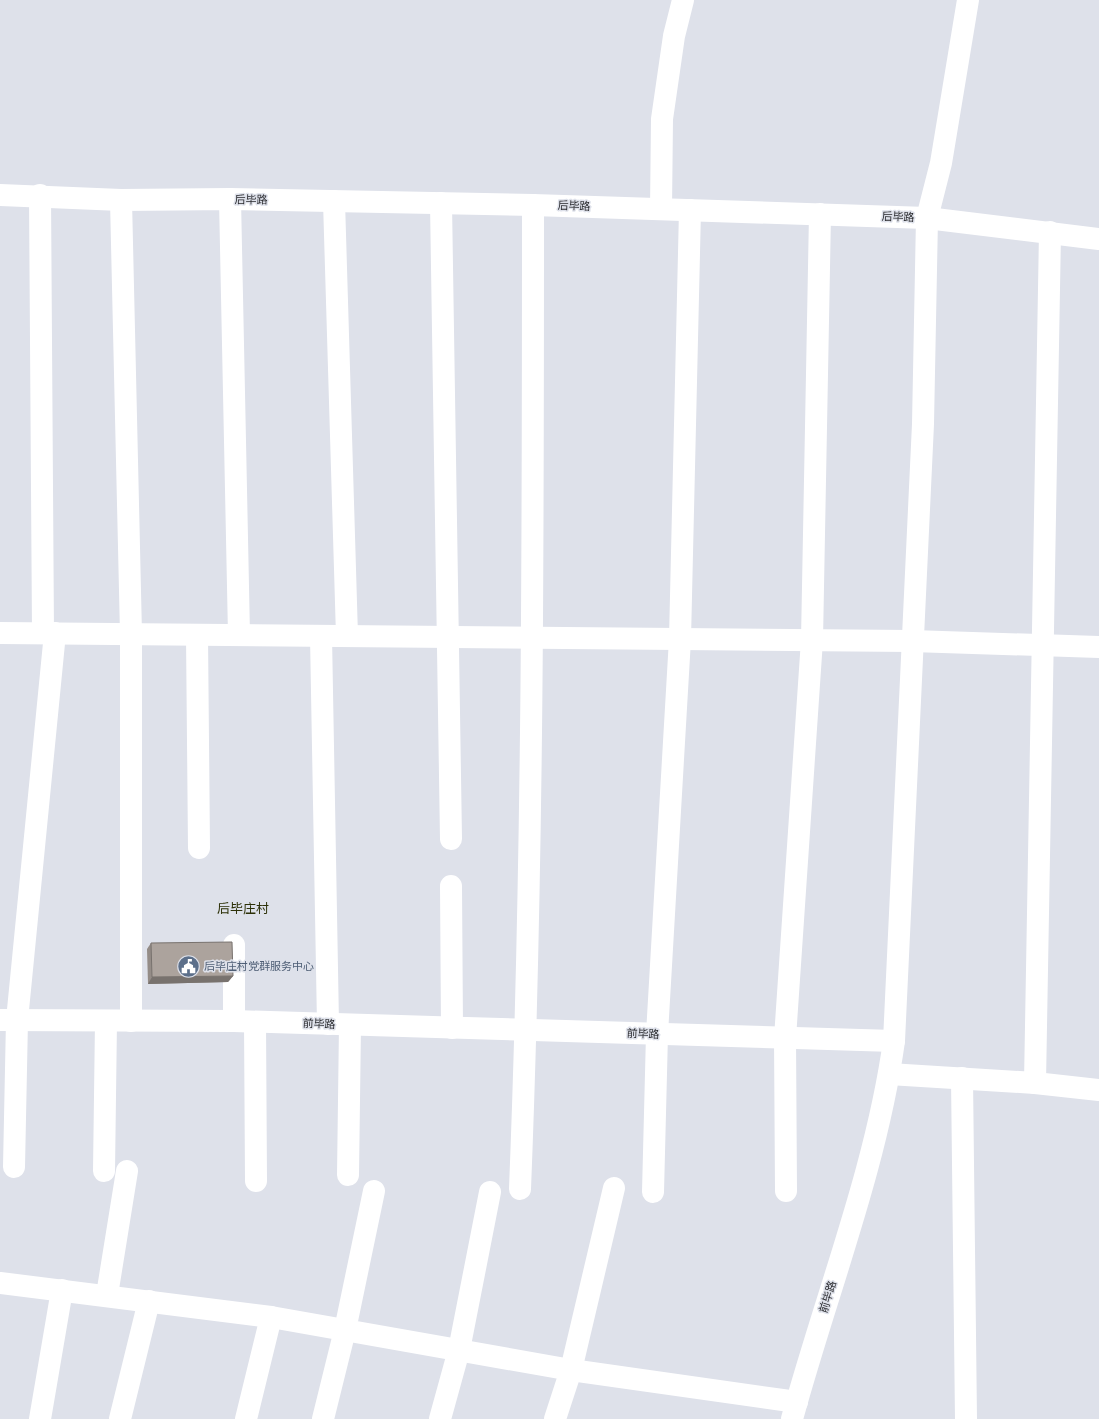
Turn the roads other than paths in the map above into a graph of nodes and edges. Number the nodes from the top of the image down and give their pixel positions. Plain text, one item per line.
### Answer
1 (683, 0) edge
2 (968, 0) edge
3 (0, 195) edge
4 (40, 196) junction
5 (230, 199) junction
6 (121, 200) junction
7 (334, 201) junction
8 (441, 203) junction
9 (533, 205) junction
10 (661, 209) junction
11 (690, 210) junction
12 (820, 214) junction
13 (927, 218) junction
14 (1050, 232) junction
15 (1099, 239) edge
16 (0, 633) edge
17 (49, 633) junction
18 (131, 634) junction
19 (197, 635) junction
20 (239, 635) junction
21 (321, 636) junction
22 (347, 636) junction
23 (448, 637) junction
24 (533, 638) junction
25 (680, 639) junction
26 (812, 640) junction
27 (912, 641) junction
28 (1043, 645) junction
29 (1099, 647) edge
30 (451, 839) dead end
31 (199, 848) dead end
32 (451, 886) dead end
33 (234, 945) edge
34 (9, 1020) edge
35 (106, 1021) junction
36 (131, 1021) junction
37 (245, 1022) junction
38 (328, 1024) junction
39 (350, 1025) junction
40 (452, 1028) junction
41 (527, 1030) junction
42 (657, 1034) junction
43 (785, 1038) junction
44 (894, 1041) junction
45 (889, 1074) junction
46 (962, 1078) junction
47 (1035, 1083) junction
48 (1099, 1090) edge
49 (14, 1167) dead end
50 (104, 1171) dead end
51 (128, 1171) dead end
52 (348, 1175) dead end
53 (256, 1181) dead end
54 (614, 1188) dead end
55 (520, 1189) dead end
56 (786, 1190) dead end
57 (374, 1191) dead end
58 (490, 1192) dead end
59 (653, 1192) dead end
60 (0, 1283) edge
61 (62, 1290) junction
62 (107, 1295) junction
63 (149, 1301) junction
64 (271, 1317) junction
65 (345, 1330) junction
66 (459, 1350) junction
67 (571, 1370) junction
68 (794, 1410) edge
69 (40, 1419) edge
70 (120, 1419) edge
71 (246, 1419) edge
72 (323, 1419) edge
73 (440, 1419) edge
74 (555, 1419) edge
75 (966, 1419) edge

1 - 10 street
2 - 13 street, 后毕路
3 - 4 street, 后毕路
4 - 6 street, 后毕路
4 - 17 street
5 - 6 street, 后毕路
5 - 7 street, 后毕路
5 - 20 street
6 - 18 street
7 - 8 street, 后毕路
7 - 22 street
8 - 9 street, 后毕路
8 - 23 street
9 - 10 street, 后毕路
9 - 24 street
10 - 11 street, 后毕路
11 - 12 street, 后毕路
11 - 25 street
12 - 13 street, 后毕路
12 - 26 street
13 - 14 street
13 - 27 street
14 - 15 street
14 - 28 street
16 - 17 street
17 - 18 street
17 - 34 street
18 - 19 street
18 - 36 street
19 - 20 street
19 - 31 street
20 - 21 street
21 - 22 street
21 - 38 street
22 - 23 street
23 - 24 street
23 - 30 street
24 - 25 street
24 - 41 street
25 - 26 street
25 - 42 street
26 - 27 street
26 - 43 street
27 - 28 street
27 - 44 street
28 - 29 street
28 - 47 street
32 - 40 street
33 - 37 street
34 - 35 street, 前毕路
34 - 49 street
35 - 36 street, 前毕路
35 - 50 street
36 - 37 street, 前毕路
37 - 38 street, 前毕路
37 - 53 street
38 - 39 street, 前毕路
39 - 40 street, 前毕路
39 - 52 street
40 - 41 street, 前毕路
41 - 42 street, 前毕路
41 - 55 street
42 - 43 street, 前毕路
42 - 59 street
43 - 44 street, 前毕路
43 - 56 street
44 - 45 street, 前毕路
45 - 46 street
45 - 68 street, 前毕路
46 - 47 street
46 - 75 street
47 - 48 street
51 - 62 street
54 - 67 street
57 - 65 street
58 - 66 street
60 - 61 street
61 - 62 street
61 - 69 street
62 - 63 street
63 - 64 street
63 - 70 street
64 - 65 street
64 - 71 street
65 - 66 street
65 - 72 street
66 - 67 street
66 - 73 street
67 - 68 street
67 - 74 street

